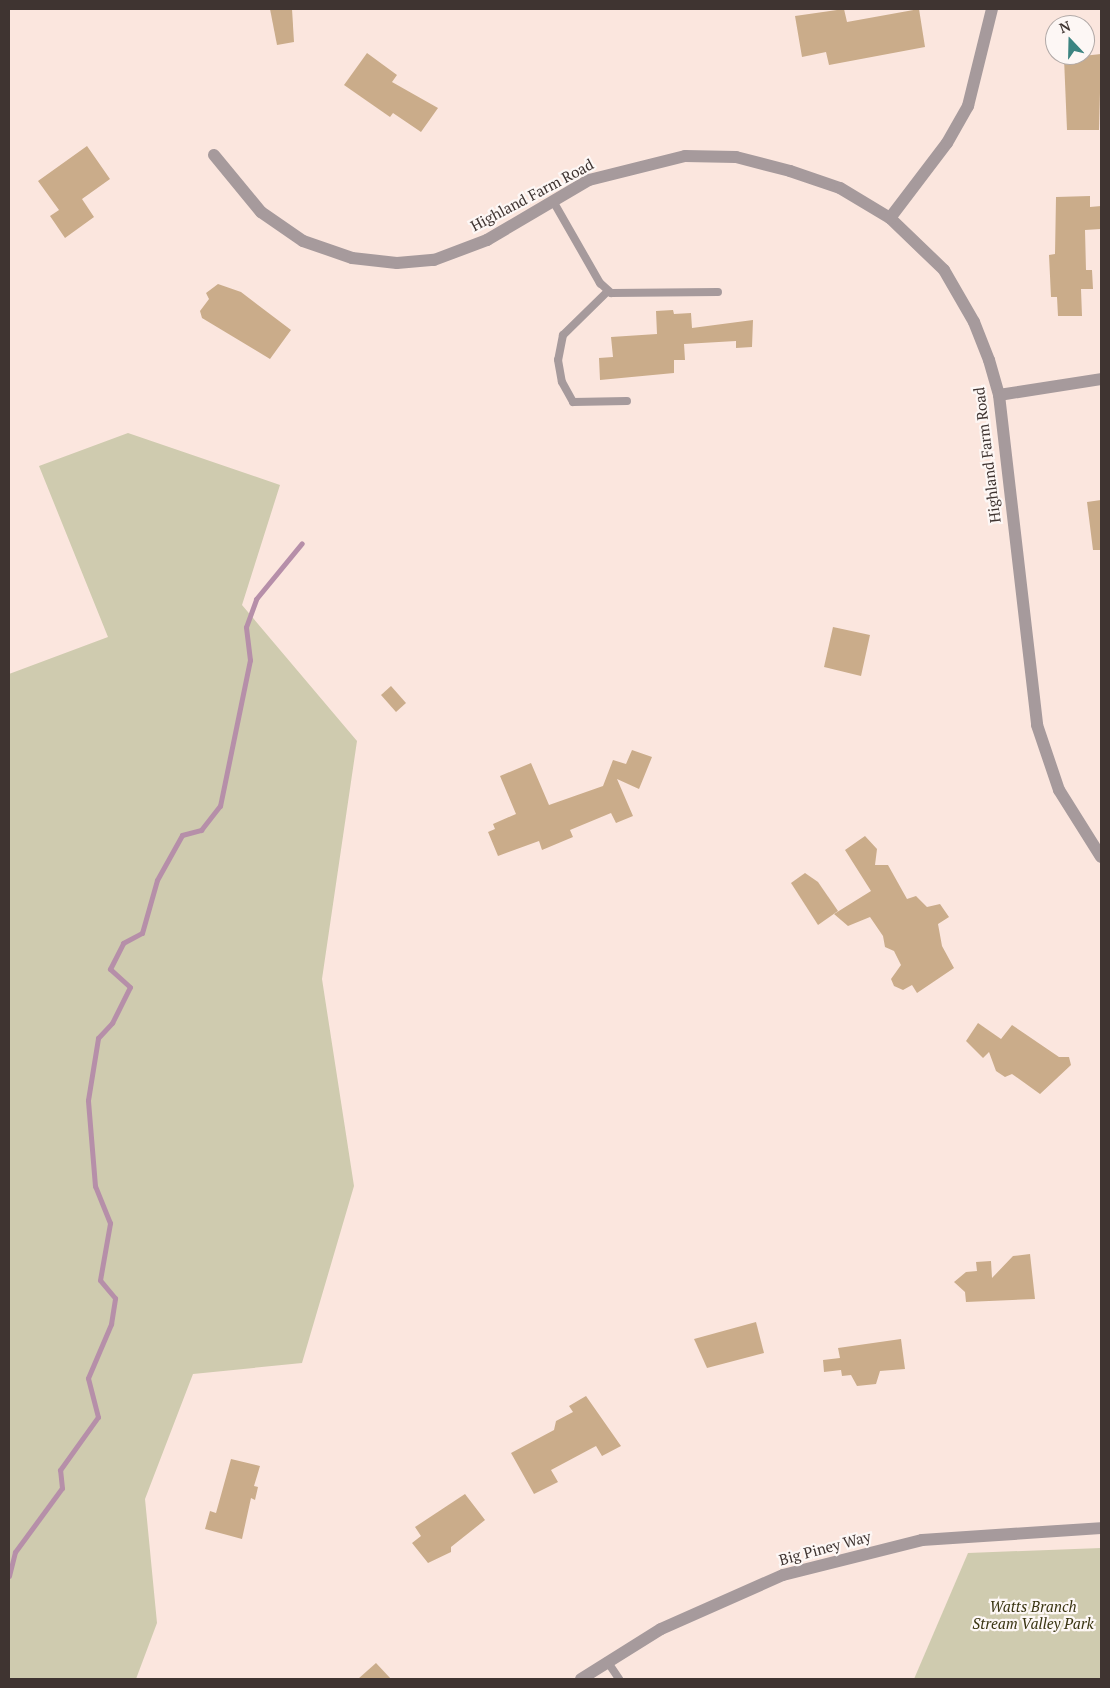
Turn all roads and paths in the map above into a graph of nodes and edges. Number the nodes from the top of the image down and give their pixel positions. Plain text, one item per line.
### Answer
1 (992, 9) edge
2 (214, 155) dead end
3 (553, 201) junction
4 (890, 218) junction
5 (608, 290) junction
6 (718, 292) dead end
7 (1101, 378) edge
8 (999, 395) junction
9 (627, 401) dead end
10 (1101, 857) edge
11 (1101, 1528) edge
12 (607, 1660) junction
13 (581, 1679) edge
14 (619, 1679) edge

1 - 4 street
2 - 3 street, Highland Farm Road
3 - 4 street, Highland Farm Road
3 - 5 lane
4 - 8 street, Highland Farm Road
5 - 6 lane
5 - 9 lane
7 - 8 street
8 - 10 street, Highland Farm Road
11 - 12 street, Big Piney Way
12 - 13 street, Big Piney Way
12 - 14 lane

